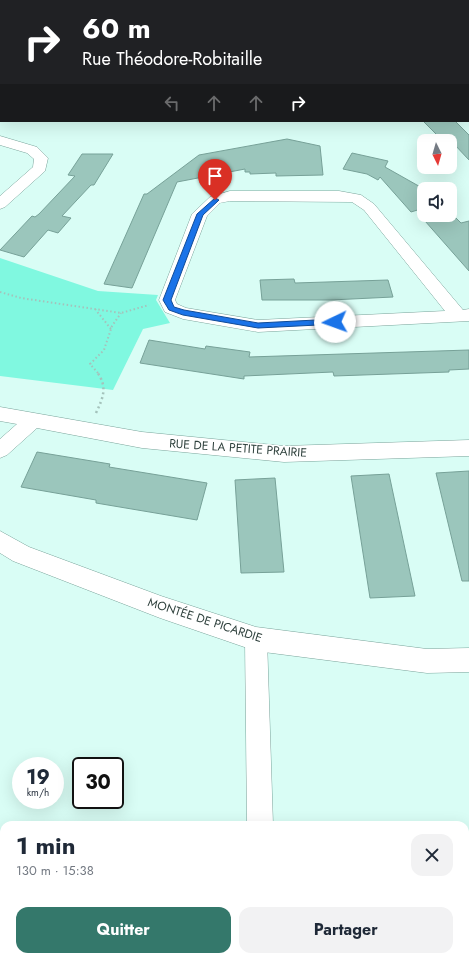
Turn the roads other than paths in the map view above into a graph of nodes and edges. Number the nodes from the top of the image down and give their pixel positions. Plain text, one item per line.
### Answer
1 (0, 140) edge
2 (0, 204) edge
3 (464, 316) edge
4 (0, 414) edge
5 (34, 420) junction
6 (469, 448) edge
7 (0, 450) edge
8 (0, 541) edge
9 (256, 638) junction
10 (469, 660) edge
11 (260, 821) edge

1 - 2 street
3 - 3 street
4 - 5 street, RUE DE LA PETITE PRAIRIE
5 - 6 street, RUE DE LA PETITE PRAIRIE
5 - 7 street
8 - 9 street, MONTÉE DE PICARDIE
9 - 10 street, MONTÉE DE PICARDIE
9 - 11 street

